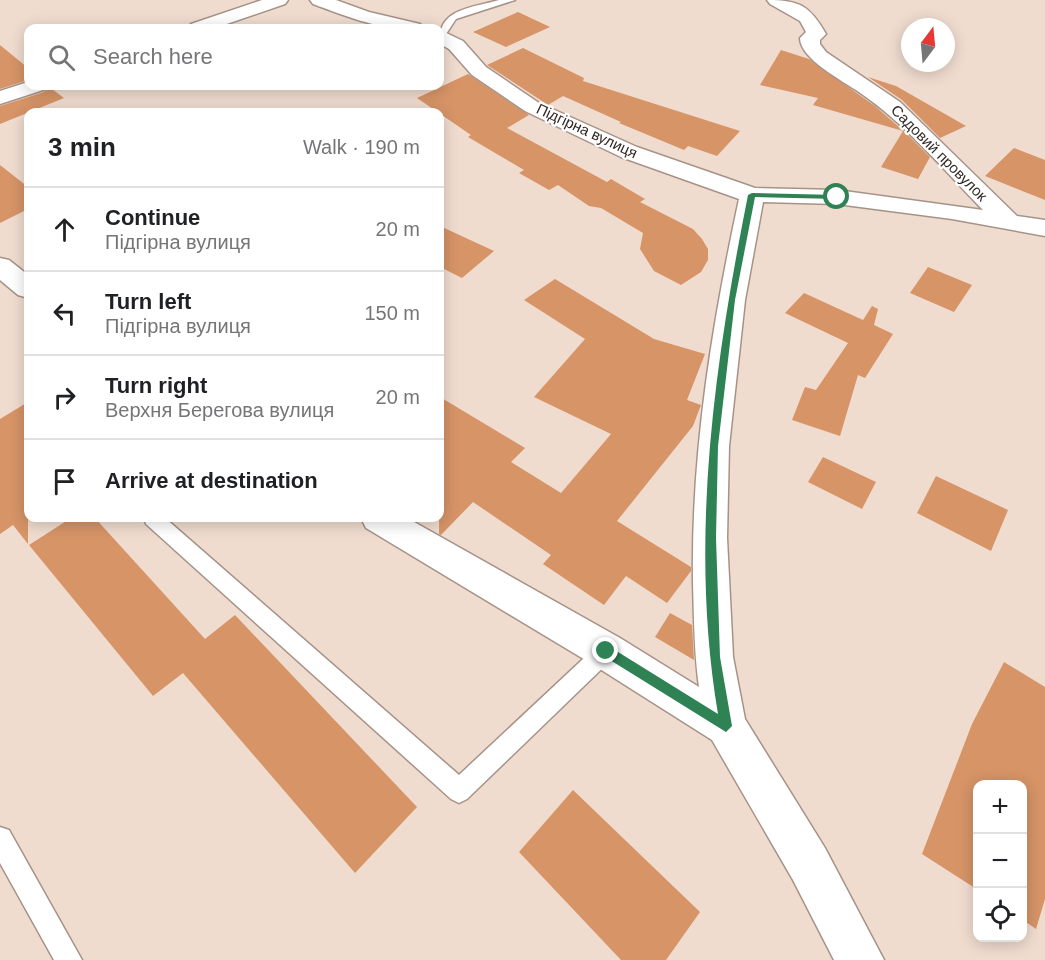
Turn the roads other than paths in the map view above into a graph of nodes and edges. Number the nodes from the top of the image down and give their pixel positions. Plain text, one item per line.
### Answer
1 (279, 0) edge
2 (319, 0) edge
3 (463, 0) edge
4 (510, 0) edge
5 (776, 0) edge
6 (452, 17) junction
7 (210, 24) edge
8 (396, 24) edge
9 (444, 29) edge
10 (444, 38) edge
11 (24, 90) edge
12 (0, 98) edge
13 (752, 195) junction
14 (1008, 221) junction
15 (1045, 228) edge
16 (0, 266) edge
17 (24, 286) edge
18 (157, 522) edge
19 (385, 522) edge
20 (606, 651) junction
21 (726, 726) junction
22 (0, 839) edge
23 (69, 960) edge
24 (860, 960) edge

1 - 7 street
2 - 8 street
3 - 6 lane
4 - 6 lane
5 - 14 street, Садовий провулок
6 - 9 lane
10 - 13 street, Підгірна вулиця
11 - 12 street
13 - 14 street, Підгірна вулиця
13 - 21 street
14 - 15 street, Підгірна вулиця
16 - 17 street
18 - 20 lane
19 - 20 street
20 - 21 street
21 - 24 street
22 - 23 lane

